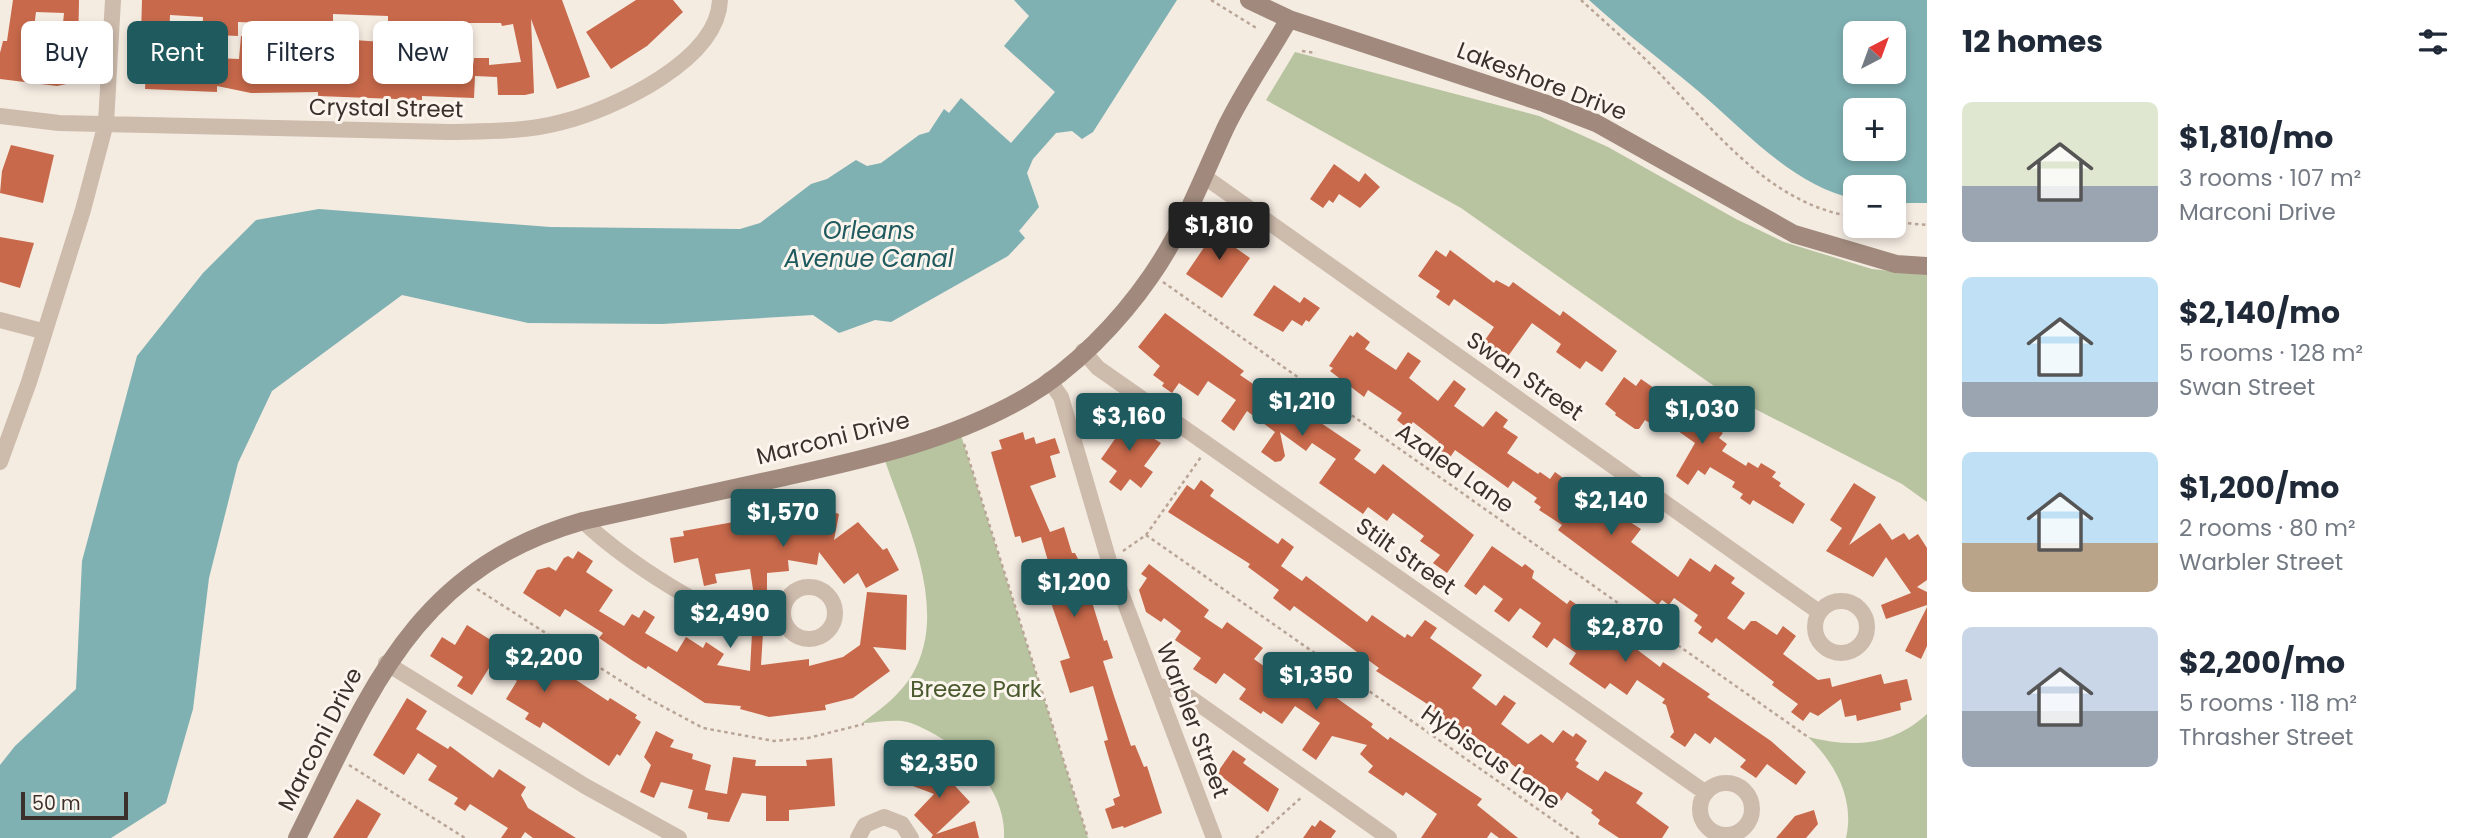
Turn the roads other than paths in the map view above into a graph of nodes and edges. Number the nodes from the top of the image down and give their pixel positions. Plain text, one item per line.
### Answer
1 (113, 0) edge
2 (720, 0) edge
3 (1249, 0) edge
4 (1289, 19) junction
5 (0, 116) edge
6 (106, 123) junction
7 (1205, 177) junction
8 (1927, 266) edge
9 (0, 320) edge
10 (43, 331) junction
11 (1083, 351) junction
12 (1049, 380) junction
13 (0, 462) edge
14 (583, 521) junction
15 (1819, 612) dead end
16 (782, 617) dead end
17 (386, 663) junction
18 (1156, 685) junction
19 (1706, 793) dead end
20 (297, 838) edge
21 (679, 838) edge
22 (858, 838) edge
23 (911, 838) edge
24 (1213, 838) edge
25 (1390, 838) edge

1 - 6 street
2 - 6 street, Crystal Street
3 - 4 street, Lakeshore Drive
4 - 7 street, Marconi Drive
4 - 8 street, Lakeshore Drive
5 - 6 street, Crystal Street
6 - 10 street
7 - 11 street, Marconi Drive
7 - 15 street, Swan Street
9 - 10 street
10 - 13 street
11 - 12 street, Marconi Drive
11 - 19 street, Stilt Street
12 - 14 street, Marconi Drive
12 - 18 street, Warbler Street
14 - 16 street
14 - 17 street, Marconi Drive
17 - 20 street, Marconi Drive
17 - 21 street
18 - 24 street, Warbler Street
18 - 25 street
22 - 23 street

